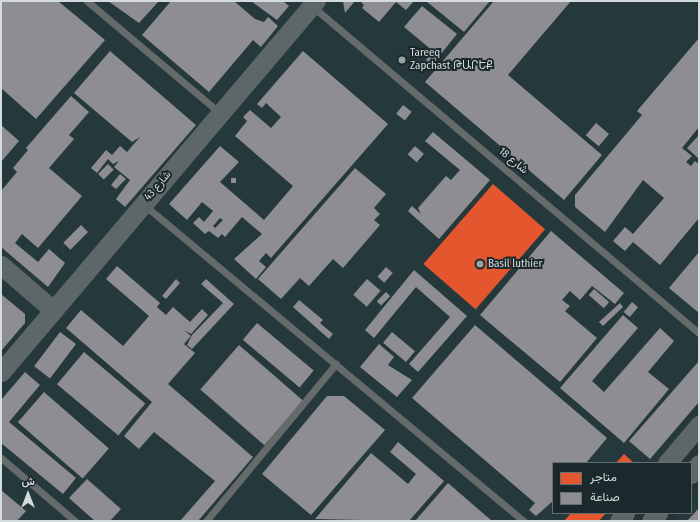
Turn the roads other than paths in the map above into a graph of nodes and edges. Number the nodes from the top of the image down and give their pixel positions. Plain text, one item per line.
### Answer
1 (88, 1) edge
2 (314, 3) edge
3 (220, 113) junction
4 (143, 204) junction
5 (1, 265) edge
6 (53, 310) junction
7 (699, 332) edge
8 (336, 364) junction
9 (1, 372) edge
10 (699, 426) edge
11 (1, 458) edge
12 (668, 462) edge
13 (699, 464) edge
14 (692, 473) edge
15 (76, 521) edge
16 (206, 521) edge
17 (524, 521) edge

1 - 3 lane
2 - 3 street, شارع 43
2 - 7 lane, شارع 18
3 - 4 street, شارع 43
4 - 6 street, شارع 43
4 - 8 lane
5 - 6 street
6 - 9 street, شارع 43
8 - 16 lane
8 - 17 lane
10 - 12 street
11 - 15 lane
13 - 14 street

